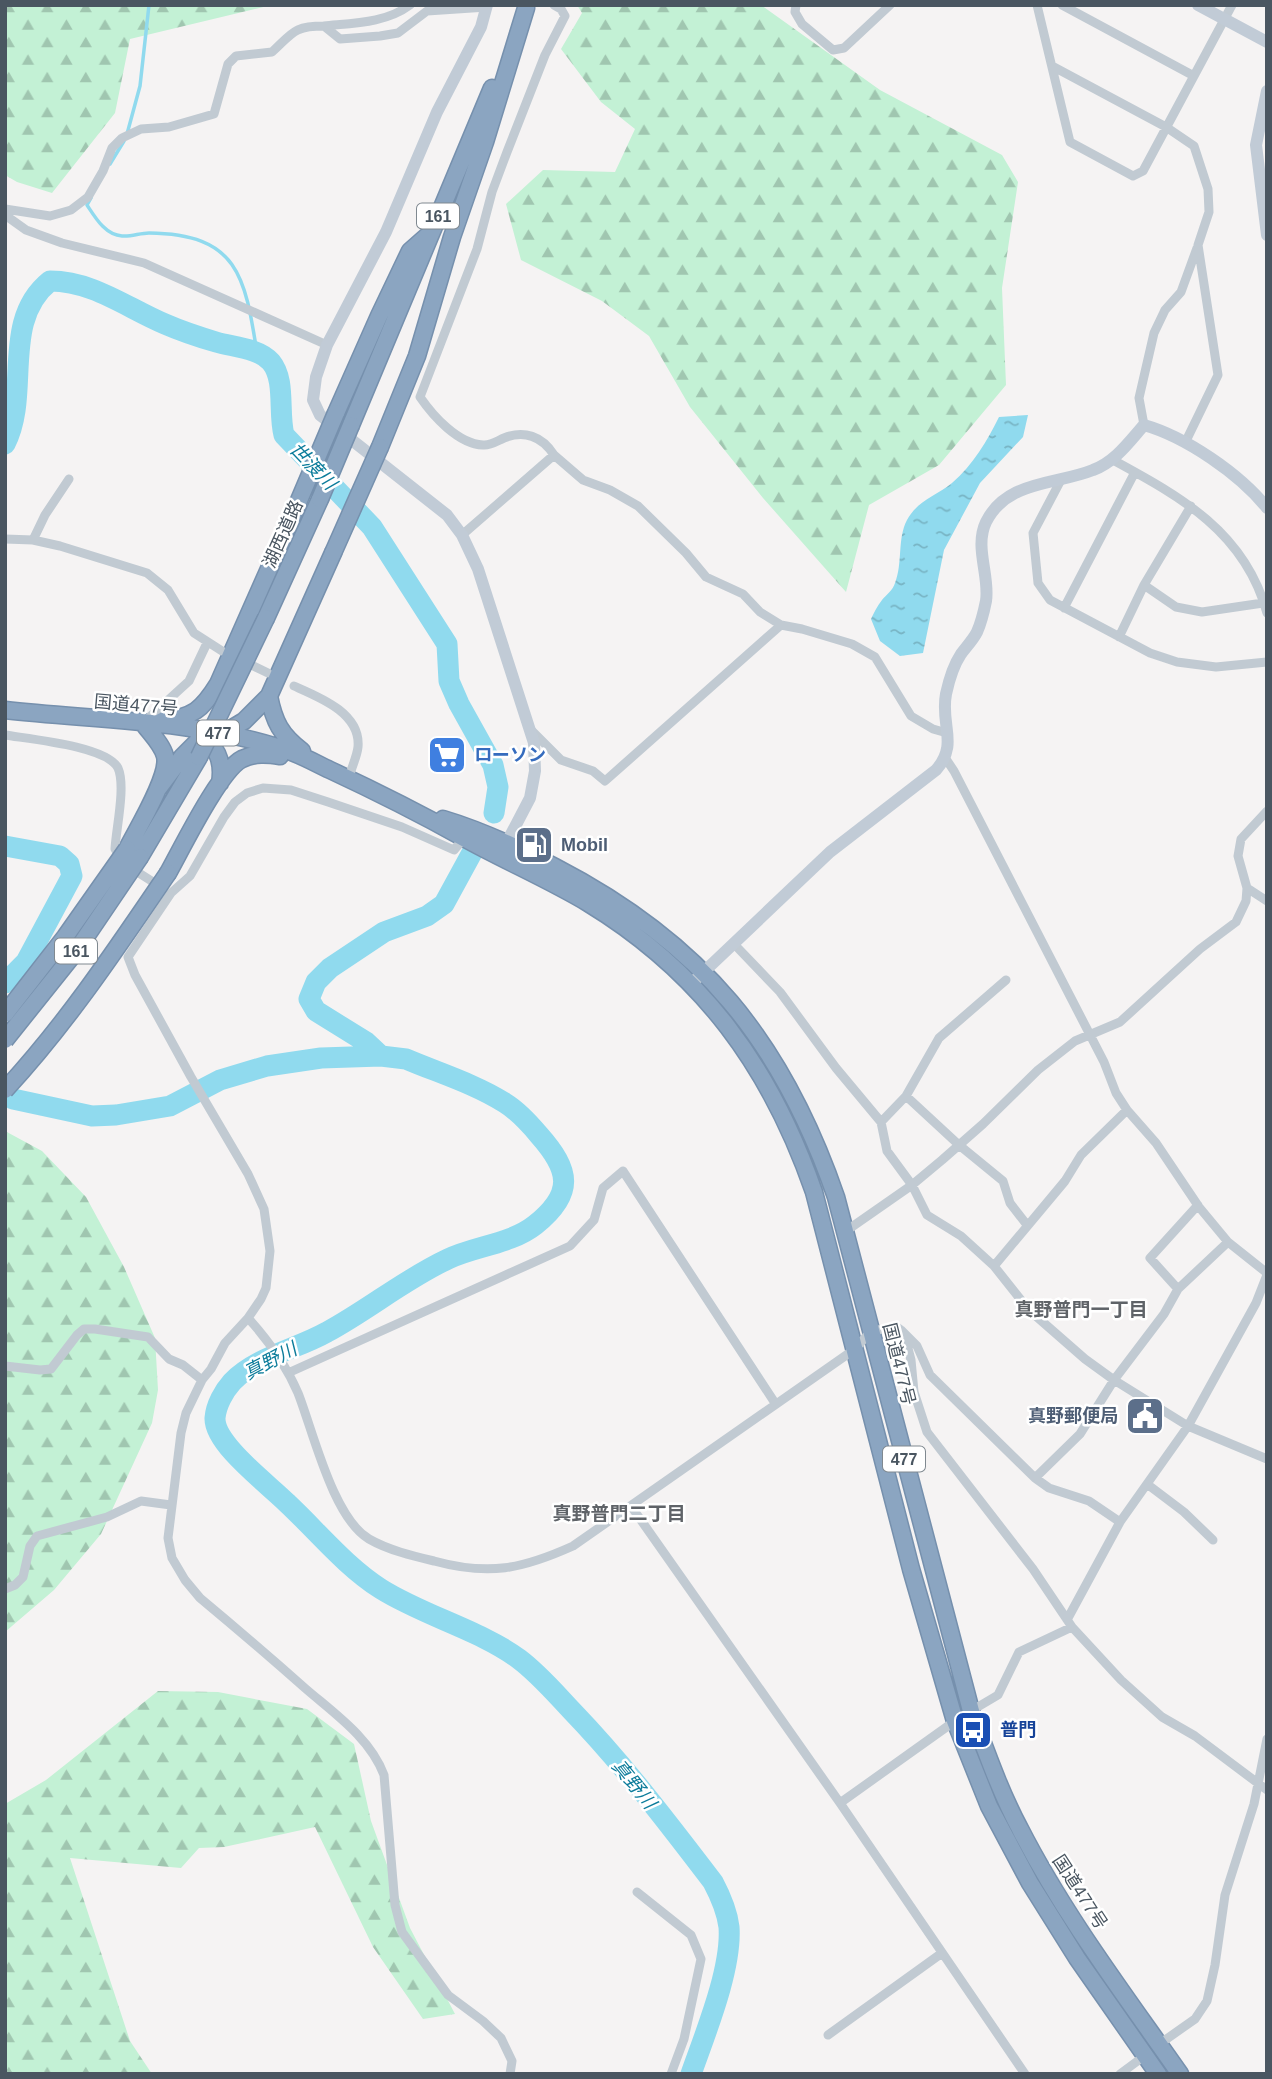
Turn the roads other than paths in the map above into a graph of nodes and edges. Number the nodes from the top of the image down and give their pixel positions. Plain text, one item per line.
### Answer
1 (410, 5) edge
2 (554, 5) edge
3 (796, 5) edge
4 (890, 5) edge
5 (1037, 5) edge
6 (1062, 5) edge
7 (1198, 5) edge
8 (1232, 5) edge
9 (487, 6) edge
10 (526, 7) edge
11 (1224, 19) junction
12 (324, 26) junction
13 (1267, 43) edge
14 (1052, 66) junction
15 (1194, 76) junction
16 (1267, 91) edge
17 (1166, 127) junction
18 (1265, 207) edge
19 (5, 209) edge
20 (5, 215) edge
21 (431, 232) junction
22 (1267, 235) edge
23 (1198, 244) junction
24 (327, 345) junction
25 (1144, 425) junction
26 (1185, 443) junction
27 (554, 455) junction
28 (1113, 460) junction
29 (1135, 472) junction
30 (1062, 478) junction
31 (69, 479) dead end
32 (1191, 506) junction
33 (1267, 508) edge
34 (462, 535) junction
35 (5, 539) edge
36 (33, 540) junction
37 (1144, 585) junction
38 (1264, 603) junction
39 (1064, 608) junction
40 (1267, 613) edge
41 (781, 625) junction
42 (1119, 637) junction
43 (207, 643) junction
44 (222, 651) dead end
45 (238, 658) dead end
46 (1267, 662) edge
47 (268, 673) dead end
48 (218, 684) junction
49 (294, 686) dead end
50 (269, 696) junction
51 (5, 710) edge
52 (143, 723) junction
53 (529, 728) junction
54 (199, 733) junction
55 (224, 733) junction
56 (947, 733) junction
57 (5, 735) edge
58 (946, 759) junction
59 (328, 769) junction
60 (349, 778) junction
61 (220, 783) junction
62 (158, 789) junction
63 (1267, 811) edge
64 (469, 833) junction
65 (507, 842) junction
66 (134, 853) junction
67 (1247, 888) junction
68 (171, 894) junction
69 (1267, 901) edge
70 (734, 944) junction
71 (704, 971) junction
72 (1006, 980) dead end
73 (691, 984) junction
74 (5, 1014) edge
75 (1090, 1034) junction
76 (5, 1040) edge
77 (5, 1090) edge
78 (906, 1096) junction
79 (1127, 1110) junction
80 (881, 1122) junction
81 (959, 1146) junction
82 (912, 1185) junction
83 (1198, 1205) junction
84 (1027, 1225) junction
85 (846, 1231) junction
86 (1228, 1242) junction
87 (994, 1266) junction
88 (1267, 1274) edge
89 (1178, 1289) junction
90 (248, 1318) junction
91 (871, 1331) junction
92 (904, 1335) junction
93 (855, 1349) junction
94 (5, 1366) edge
95 (286, 1371) junction
96 (202, 1380) junction
97 (1114, 1380) junction
98 (775, 1403) junction
99 (1188, 1426) junction
100 (1267, 1459) edge
101 (1035, 1478) junction
102 (1147, 1484) junction
103 (171, 1505) junction
104 (631, 1506) junction
105 (1120, 1522) junction
106 (1213, 1540) dead end
107 (5, 1589) edge
108 (1070, 1622) junction
109 (971, 1711) junction
110 (956, 1721) junction
111 (1267, 1738) edge
112 (1257, 1782) junction
113 (1267, 1790) edge
114 (840, 1803) junction
115 (637, 1892) dead end
116 (942, 1953) junction
117 (828, 2035) dead end
118 (1159, 2044) junction
119 (1145, 2056) junction
120 (510, 2074) edge
121 (671, 2074) edge
122 (1025, 2074) edge
123 (1120, 2074) edge
124 (1158, 2074) edge
125 (1180, 2074) edge

1 - 12 street
2 - 27 street
3 - 4 street
5 - 14 street
6 - 15 street
7 - 11 street
8 - 11 street
9 - 12 street
9 - 24 street
10 - 21 highway, 湖西道路 / 161
10 - 50 highway, bridge
11 - 13 street
11 - 15 street
12 - 19 street
14 - 17 street
14 - 17 street
15 - 17 street
16 - 18 street
17 - 23 street
18 - 22 street
20 - 24 street
21 - 48 highway, bridge
21 - 66 highway, 湖西道路 / 161, bridge
23 - 25 street
23 - 26 street
24 - 34 street
25 - 26 street
25 - 28 street
26 - 33 street
27 - 34 street
27 - 41 street
28 - 29 street
28 - 30 street
29 - 32 street
29 - 39 street
30 - 39 street
30 - 56 street
31 - 36 street
32 - 37 street
32 - 38 street
34 - 53 street
35 - 36 street
36 - 43 street
37 - 38 street
37 - 42 street
38 - 40 street
39 - 42 street
41 - 53 street
41 - 56 street
42 - 46 street
43 - 44 street
43 - 52 street
45 - 47 street
48 - 52 highway
48 - 55 highway
49 - 60 street
50 - 55 highway
50 - 59 highway
51 - 52 highway, 国道477号 / 477
52 - 54 highway, 国道477号 / 477
52 - 62 highway
53 - 65 street
54 - 55 highway, 国道477号 / 477
54 - 61 highway
54 - 62 highway
55 - 59 highway, 国道477号 / 477
56 - 58 street
57 - 68 street
58 - 70 street
58 - 75 street
59 - 60 highway, 国道477号 / 477
59 - 61 highway
60 - 64 highway, 国道477号 / 477
61 - 77 highway, bridge
62 - 66 highway
63 - 67 street
64 - 65 highway, 国道477号 / 477
64 - 68 street
64 - 73 highway, 国道477号 / 477
65 - 71 highway, 国道477号 / 477
66 - 74 highway, bridge
66 - 76 highway, 湖西道路 / 161, bridge
67 - 69 street
67 - 75 street
68 - 90 street
70 - 71 street
70 - 80 street
71 - 73 street
71 - 85 highway, 国道477号 / 477
72 - 78 street
73 - 93 highway, 国道477号 / 477
75 - 79 street
75 - 81 street
78 - 80 street
78 - 81 street
79 - 83 street
79 - 84 street
80 - 82 street
81 - 82 street
81 - 84 street
82 - 85 street
82 - 87 street
83 - 86 street
83 - 89 street
84 - 87 street
85 - 91 highway, 国道477号 / 477
86 - 88 street
86 - 89 street
87 - 97 street
88 - 99 street
89 - 97 street
90 - 95 street
90 - 96 street
91 - 92 street
91 - 93 street
91 - 109 highway, 国道477号 / 477
92 - 101 street
92 - 108 street
93 - 98 street
93 - 110 highway, 国道477号 / 477
94 - 96 street
95 - 98 street
95 - 104 street
96 - 103 street
97 - 99 street
97 - 101 street
98 - 104 street
99 - 100 street
99 - 102 street
101 - 105 street
102 - 105 street
102 - 106 street
103 - 107 street
103 - 120 street
104 - 114 street
105 - 108 street
108 - 109 street
108 - 112 street
109 - 118 highway, 国道477号 / 477
110 - 114 street
110 - 119 highway, 国道477号 / 477
111 - 112 street
112 - 113 street
112 - 118 street
114 - 116 street
115 - 121 street
116 - 117 street
116 - 122 street
118 - 119 street
118 - 125 highway, 国道477号 / 477
119 - 123 street
119 - 124 highway, 国道477号 / 477

